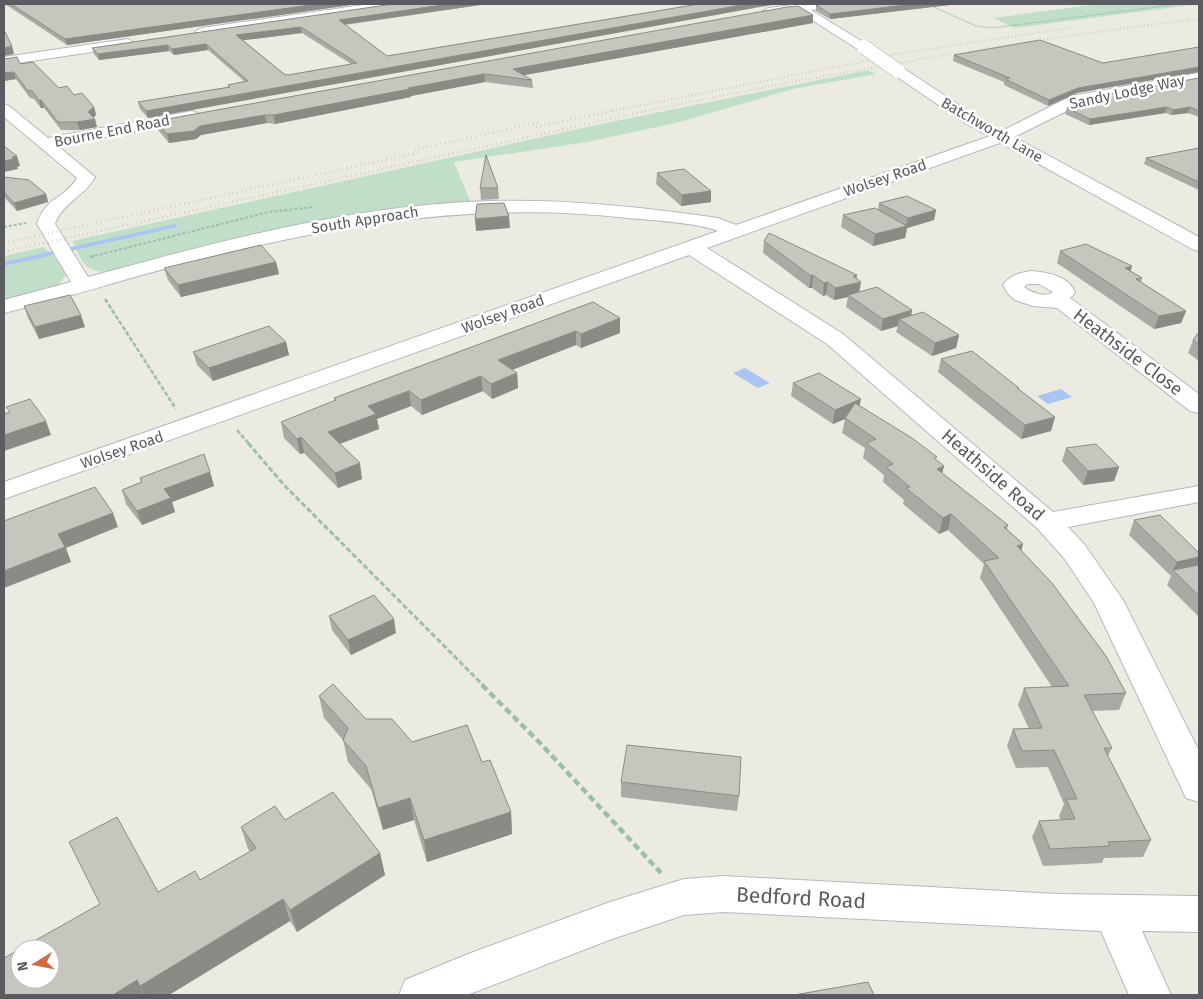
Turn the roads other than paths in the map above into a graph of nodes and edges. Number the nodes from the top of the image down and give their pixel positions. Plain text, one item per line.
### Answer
1 (393, 4) edge
2 (825, 4) edge
3 (795, 5) edge
4 (757, 14) edge
5 (189, 34) edge
6 (140, 41) edge
7 (4, 61) edge
8 (1199, 78) edge
9 (4, 109) edge
10 (204, 114) edge
11 (1002, 137) junction
12 (46, 144) junction
13 (733, 231) junction
14 (1198, 243) edge
15 (690, 248) junction
16 (83, 285) junction
17 (1056, 300) dead end
18 (4, 307) edge
19 (1199, 406) edge
20 (4, 492) edge
21 (1199, 494) edge
22 (1047, 522) junction
23 (1199, 787) edge
24 (1113, 914) junction
25 (1199, 914) edge
26 (420, 995) edge
27 (1150, 995) edge

1 - 5 street
2 - 3 street
3 - 4 street
3 - 11 street, Batchworth Lane, bridge
6 - 7 street
8 - 11 street, Sandy Lodge Way
9 - 12 street
10 - 12 street, Bourne End Road
11 - 13 street, Wolsey Road
11 - 14 street, Batchworth Lane
12 - 16 street
13 - 15 street, Wolsey Road
13 - 16 street, South Approach
15 - 20 street, Wolsey Road
15 - 22 street, Heathside Road
16 - 18 street, South Approach
17 - 19 street, Heathside Close
21 - 22 street
22 - 23 street, Heathside Road
24 - 25 street, Bedford Road
24 - 26 street, Bedford Road
24 - 27 street

